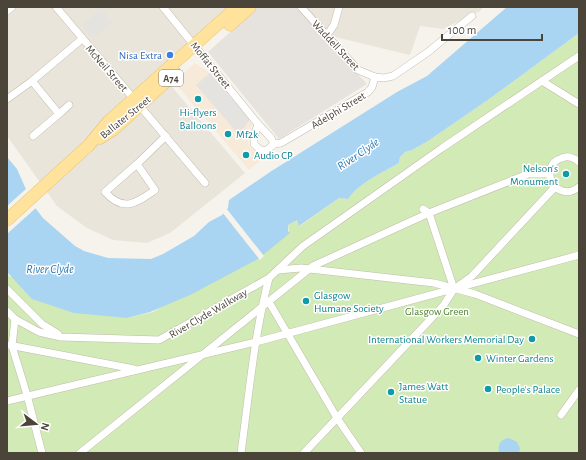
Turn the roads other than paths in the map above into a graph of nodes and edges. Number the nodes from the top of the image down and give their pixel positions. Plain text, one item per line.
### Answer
1 (12, 7) edge
2 (163, 7) edge
3 (237, 7) edge
4 (250, 7) edge
5 (301, 7) edge
6 (339, 7) edge
7 (60, 8) edge
8 (7, 11) edge
9 (472, 16) dead end
10 (327, 35) junction
11 (82, 39) junction
12 (197, 48) junction
13 (579, 56) edge
14 (375, 77) junction
15 (32, 81) junction
16 (542, 82) junction
17 (7, 99) edge
18 (137, 102) junction
19 (579, 104) edge
20 (69, 105) dead end
21 (59, 114) junction
22 (258, 124) junction
23 (33, 136) dead end
24 (166, 136) junction
25 (274, 144) junction
26 (579, 162) edge
27 (136, 164) junction
28 (550, 174) junction
29 (206, 183) dead end
30 (555, 187) junction
31 (579, 187) edge
32 (426, 211) junction
33 (7, 220) edge
34 (579, 255) edge
35 (309, 269) junction
36 (278, 270) junction
37 (269, 278) junction
38 (7, 289) edge
39 (454, 289) junction
40 (269, 302) junction
41 (262, 307) junction
42 (7, 311) edge
43 (15, 319) junction
44 (287, 333) junction
45 (579, 334) edge
46 (61, 337) junction
47 (256, 342) junction
48 (9, 345) edge
49 (204, 355) junction
50 (136, 370) junction
51 (579, 390) edge
52 (27, 395) junction
53 (7, 401) edge
54 (561, 415) dead end
55 (337, 418) junction
56 (42, 453) edge
57 (80, 453) edge
58 (241, 453) edge
59 (304, 453) edge
60 (361, 453) edge

1 - 8 street
2 - 12 street, Moffat Street
3 - 12 main road, Ballater Street / A74
4 - 12 main road, Ballater Street / A74
5 - 10 street, Waddell Street
6 - 10 street
7 - 11 street, McNeil Street
9 - 14 street
10 - 14 street, Waddell Street
11 - 15 street
11 - 18 street, McNeil Street
12 - 18 main road, Ballater Street / A74
12 - 22 street, Moffat Street
13 - 16 street, River Clyde Walkway
14 - 25 street, Adelphi Street
15 - 17 street
15 - 21 street
16 - 19 street
16 - 36 street, River Clyde Walkway
18 - 24 street, McNeil Street
18 - 33 main road, Ballater Street / A74
20 - 21 street
21 - 23 street
22 - 25 street, Moffat Street
22 - 25 street
24 - 27 street
24 - 29 street, McNeil Street
26 - 28 street
27 - 27 street
28 - 30 street
28 - 32 street
30 - 31 street
30 - 39 street
32 - 35 street
32 - 39 street
34 - 39 street
35 - 36 street
35 - 39 street
35 - 40 street
36 - 37 street, River Clyde Walkway
37 - 41 street
37 - 46 street, River Clyde Walkway
38 - 46 street
39 - 44 street
39 - 45 street
39 - 55 street
40 - 41 street
40 - 44 street
41 - 47 street
41 - 49 street
42 - 43 street, River Clyde Walkway
43 - 46 street, River Clyde Walkway
43 - 48 street
44 - 47 street
44 - 55 street
47 - 49 street
47 - 58 street
48 - 50 street
48 - 52 street
49 - 50 street
49 - 57 street
50 - 52 street
51 - 54 street
52 - 53 street
52 - 56 street
55 - 59 street
55 - 60 street

